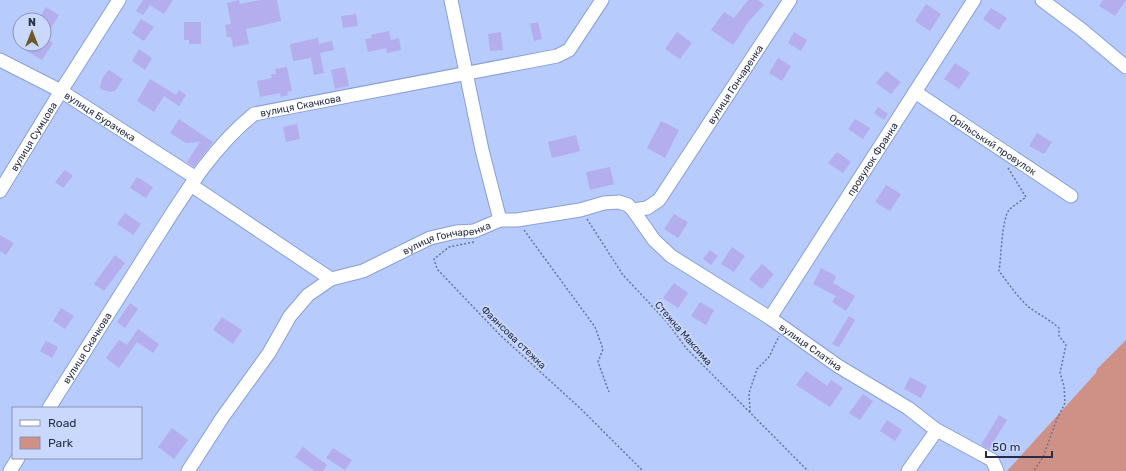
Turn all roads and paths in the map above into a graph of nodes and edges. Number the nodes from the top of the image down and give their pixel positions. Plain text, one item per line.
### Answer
1 (119, 0) edge
2 (451, 0) edge
3 (602, 0) edge
4 (790, 0) edge
5 (974, 0) edge
6 (1042, 0) edge
7 (0, 60) edge
8 (1126, 67) edge
9 (466, 72) junction
10 (61, 91) junction
11 (915, 92) junction
12 (1006, 164) dead end
13 (194, 181) junction
14 (0, 191) edge
15 (1071, 196) dead end
16 (580, 210) junction
17 (633, 210) junction
18 (500, 220) junction
19 (517, 220) junction
20 (476, 241) dead end
21 (331, 279) junction
22 (775, 322) junction
23 (609, 392) dead end
24 (50, 407) edge
25 (750, 413) junction
26 (935, 429) junction
27 (17, 459) edge
28 (10, 471) edge
29 (188, 471) edge
30 (643, 471) edge
31 (808, 471) edge
32 (908, 471) edge
33 (997, 471) edge
34 (1034, 471) edge

1 - 10 street, вулиця Сумцова
2 - 9 street
3 - 9 street, вулиця Скачкова
4 - 17 street, вулиця Гончаренка
5 - 11 street, провулок Франка
6 - 8 street
7 - 10 street, вулиця Бурачека
9 - 13 street, вулиця Скачкова
9 - 18 street
10 - 13 street, вулиця Бурачека
10 - 14 street, вулиця Сумцова
11 - 15 street, Орільський провулок
11 - 22 street, провулок Франка
12 - 34 path
13 - 21 street, вулиця Бурачека
13 - 24 street, вулиця Скачкова
16 - 17 street, вулиця Гончаренка
16 - 19 street, вулиця Гончаренка
16 - 25 path, Стежка Максима
17 - 22 street, вулиця Слатіна
18 - 19 street, вулиця Гончаренка
18 - 21 street, вулиця Гончаренка
19 - 23 path
20 - 30 path, Фаянсова стежка
21 - 29 street, вулиця Гончаренка
22 - 25 path
22 - 26 street, вулиця Слатіна
25 - 31 path, Стежка Максима
26 - 32 street
26 - 33 street, вулиця Слатіна
27 - 28 street

